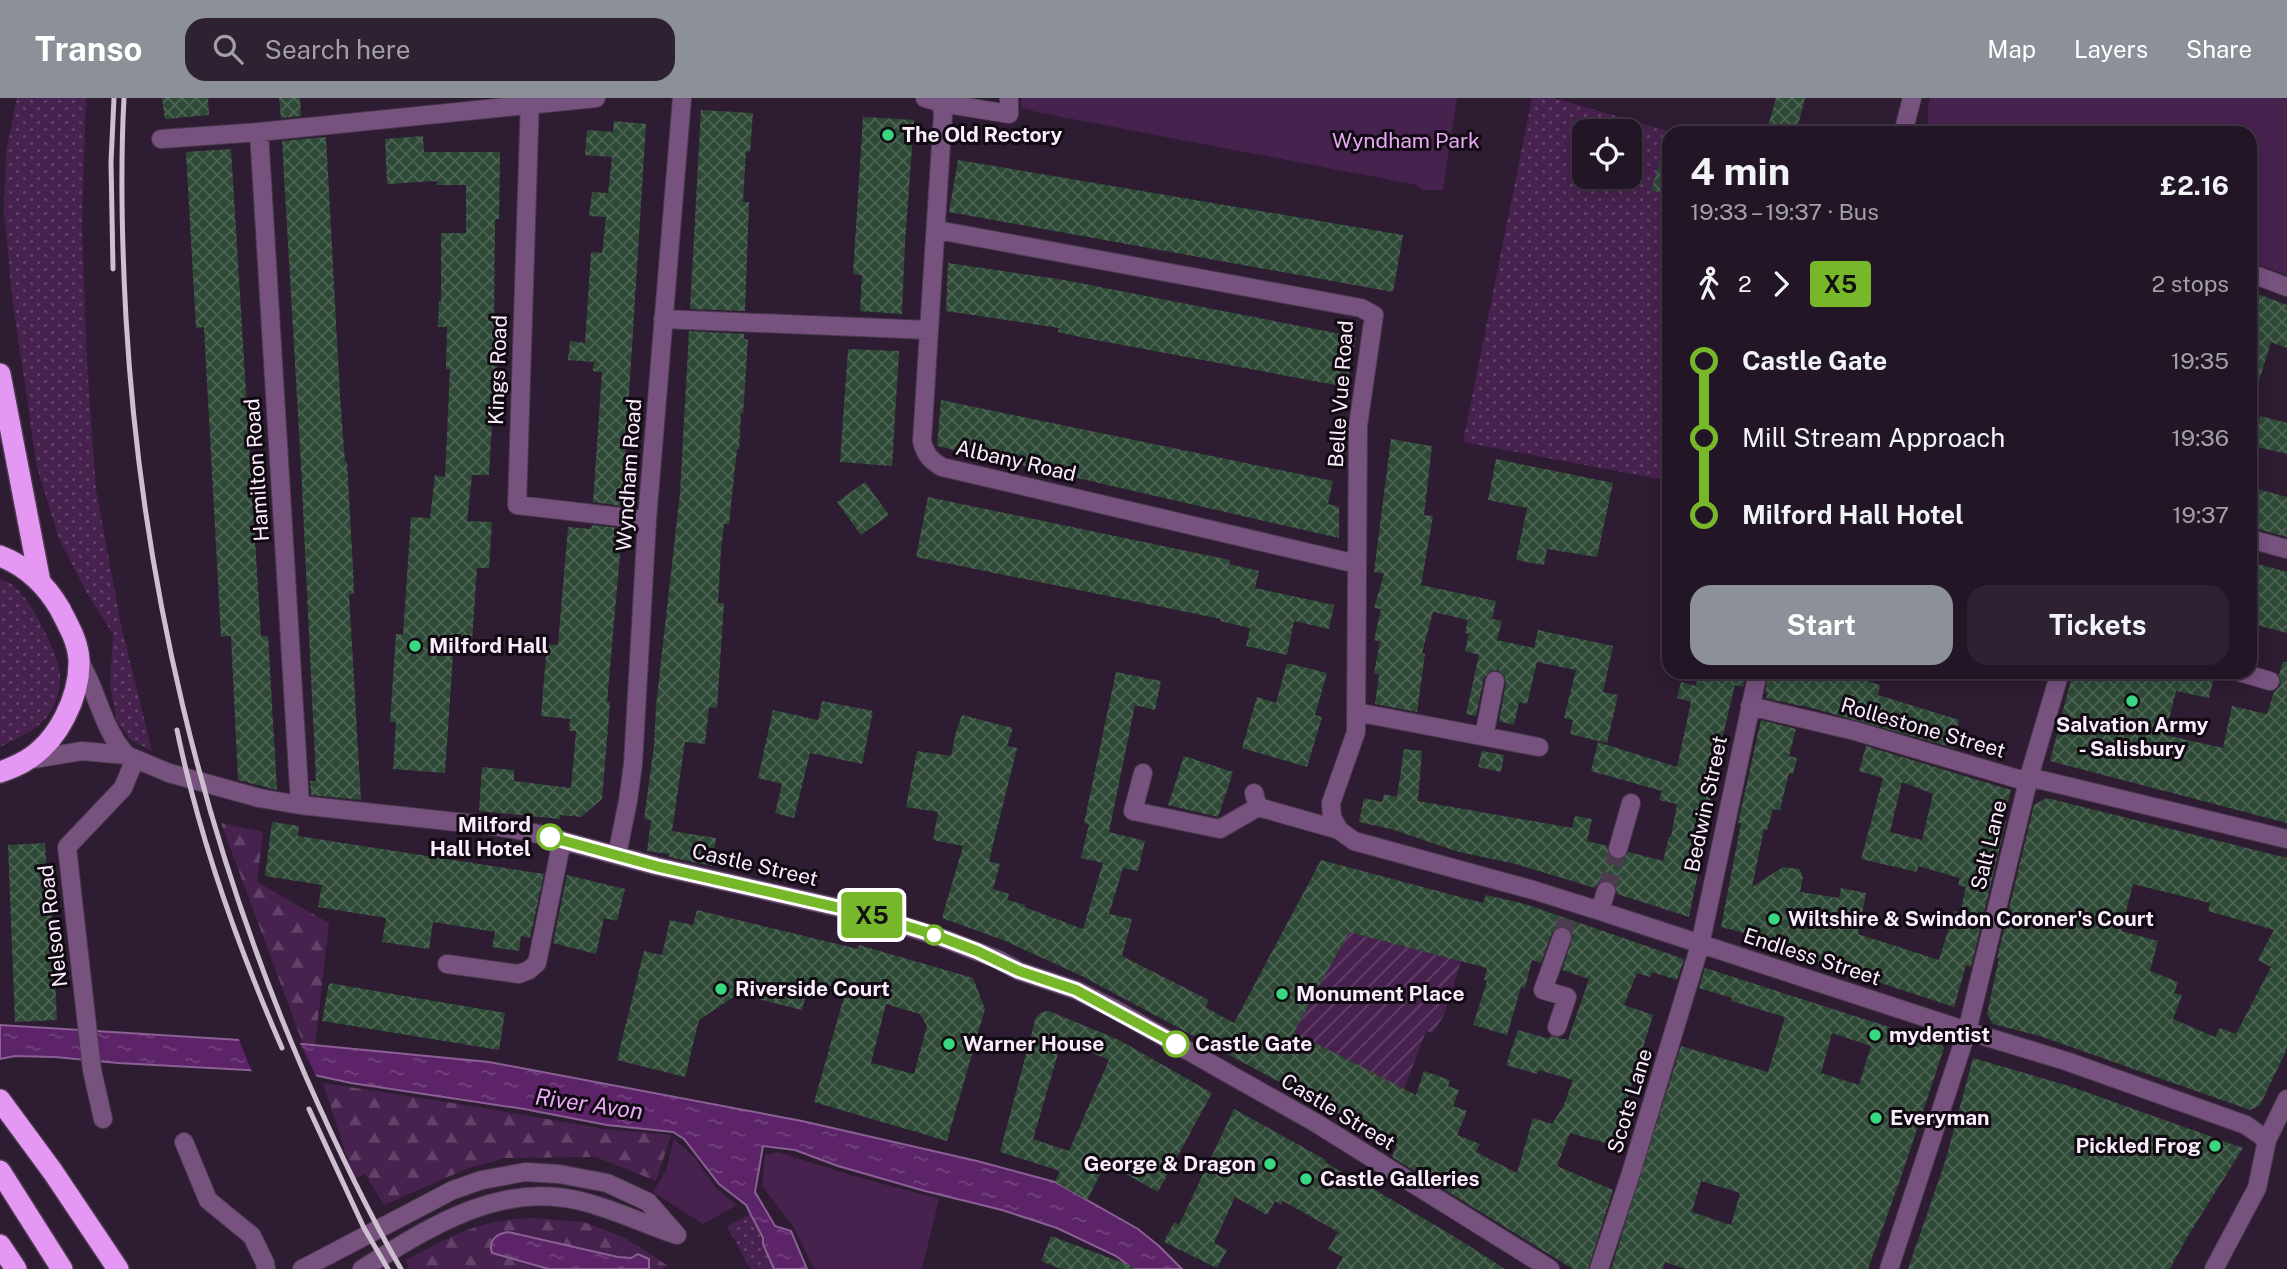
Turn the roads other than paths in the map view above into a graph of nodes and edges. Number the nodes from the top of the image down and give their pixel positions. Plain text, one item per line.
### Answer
1 (596, 98) edge
2 (682, 98) edge
3 (1912, 98) edge
4 (933, 100) edge
5 (530, 102) edge
6 (1009, 106) edge
7 (1905, 126) edge
8 (258, 132) junction
9 (161, 139) dead end
10 (937, 230) junction
11 (2257, 276) edge
12 (2287, 287) edge
13 (663, 318) junction
14 (929, 330) junction
15 (0, 374) edge
16 (647, 520) junction
17 (2257, 541) edge
18 (2287, 549) edge
19 (0, 556) edge
20 (1357, 564) junction
21 (40, 582) junction
22 (79, 659) junction
23 (2257, 677) edge
24 (1756, 679) edge
25 (2058, 679) edge
26 (1495, 681) dead end
27 (2270, 681) dead end
28 (1749, 706) junction
29 (1356, 712) junction
30 (1484, 736) junction
31 (1539, 747) dead end
32 (130, 757) junction
33 (28, 760) junction
34 (0, 772) edge
35 (1143, 773) dead end
36 (2029, 777) junction
37 (1631, 803) dead end
38 (300, 805) junction
39 (1339, 830) junction
40 (2287, 839) edge
41 (562, 840) junction
42 (1618, 849) tunnel mouth
43 (617, 855) junction
44 (1606, 891) tunnel mouth
45 (1600, 911) junction
46 (1562, 937) tunnel mouth
47 (1700, 945) junction
48 (447, 964) dead end
49 (1557, 1027) dead end
50 (1967, 1031) junction
51 (2287, 1099) edge
52 (0, 1100) edge
53 (103, 1119) dead end
54 (2287, 1139) edge
55 (2267, 1140) junction
56 (184, 1142) dead end
57 (0, 1171) edge
58 (0, 1245) edge
59 (16, 1269) edge
60 (62, 1269) edge
61 (118, 1269) edge
62 (266, 1269) edge
63 (302, 1269) edge
64 (362, 1269) edge
65 (1550, 1269) edge
66 (1599, 1269) edge
67 (1889, 1269) edge
68 (2214, 1269) edge

1 - 5 street
2 - 13 street, Wyndham Road
3 - 7 street
4 - 6 street
4 - 10 street
5 - 8 street
5 - 16 street, Kings Road
8 - 9 street
8 - 38 street, Hamilton Road
10 - 14 street
10 - 20 street, Belle Vue Road
11 - 12 street
13 - 14 street
13 - 16 street, Wyndham Road
14 - 20 street, Albany Road
15 - 21 highway
16 - 43 street, Wyndham Road
17 - 18 street
19 - 21 highway
20 - 29 street, Belle Vue Road
21 - 22 highway
22 - 32 street
22 - 33 highway
23 - 27 street
24 - 28 street, Bedwin Street
25 - 36 street, Salt Lane
26 - 30 street
28 - 36 street, Rollestone Street
28 - 47 street, Bedwin Street
29 - 30 street
29 - 39 street, Belle Vue Road
30 - 31 street
32 - 33 street, Castle Street
32 - 38 street, Castle Street
32 - 53 street, Nelson Road
33 - 34 highway
35 - 39 street, Endless Street
36 - 40 street, Rollestone Street
36 - 50 street, Salt Lane
37 - 42 street
38 - 41 street, Castle Street
39 - 45 street, Endless Street
41 - 43 street, Castle Street
41 - 48 street
43 - 65 street, Castle Street
44 - 45 street
45 - 47 street, Endless Street
46 - 49 street
47 - 50 street, Endless Street
47 - 66 street, Scots Lane
50 - 55 street, Endless Street
50 - 67 street, Salt Lane
51 - 55 street
52 - 61 highway
54 - 55 street
55 - 68 street
56 - 62 street
57 - 60 highway
58 - 59 highway
63 - 64 street

